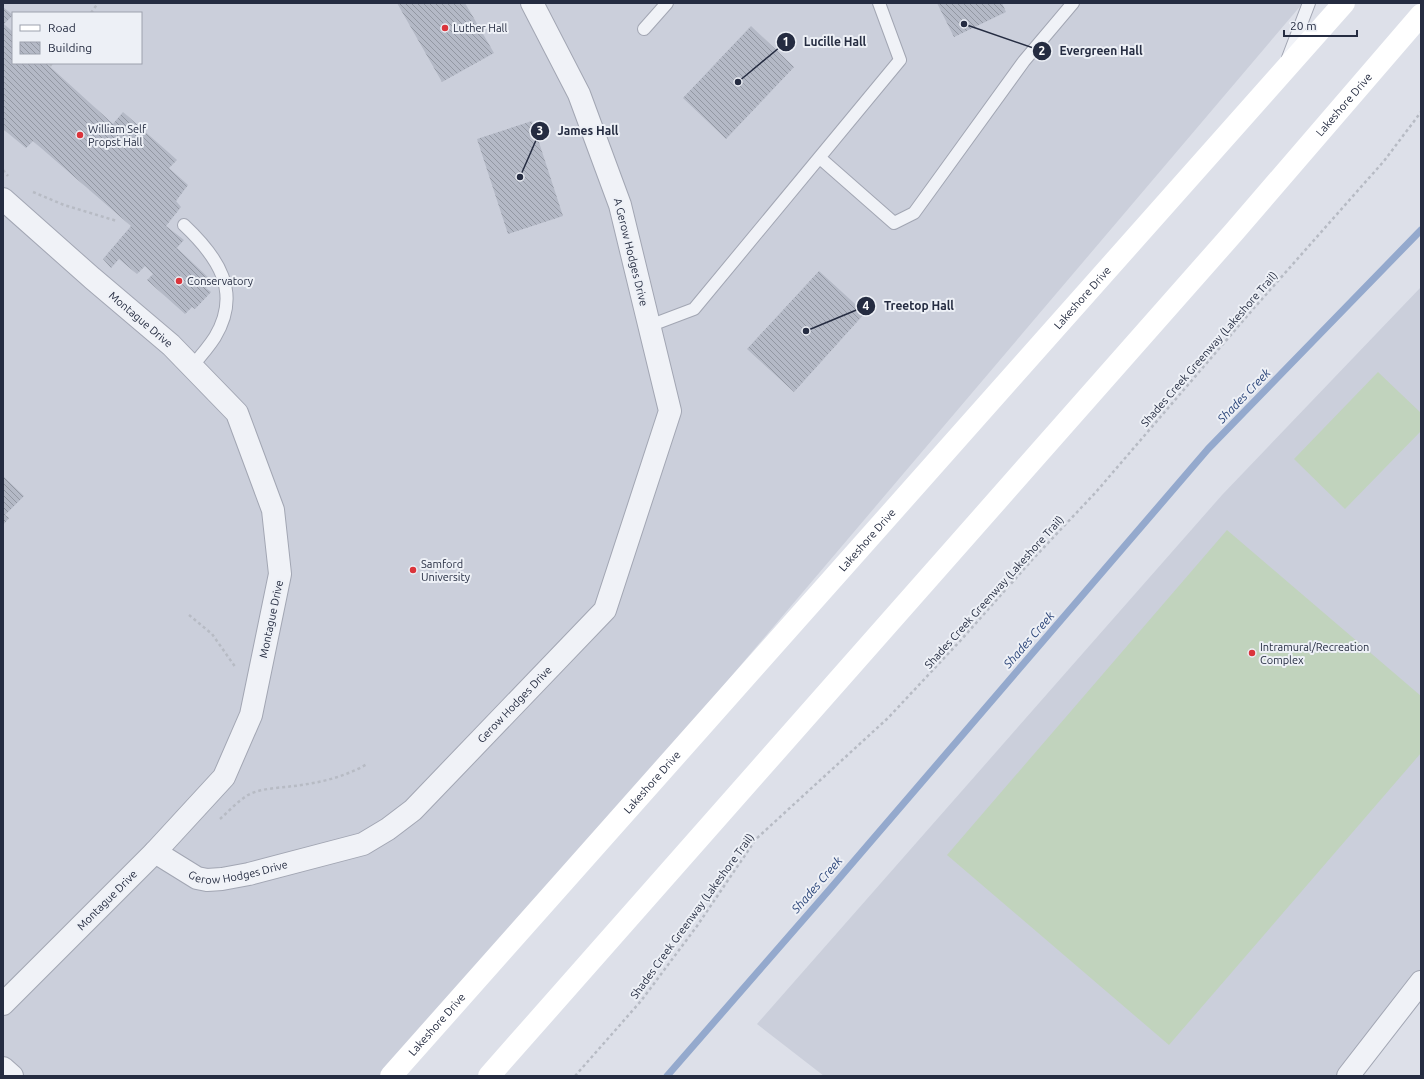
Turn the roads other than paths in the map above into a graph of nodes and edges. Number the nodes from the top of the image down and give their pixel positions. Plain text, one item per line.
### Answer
1 (532, 3) edge
2 (667, 3) edge
3 (879, 3) edge
4 (1073, 3) edge
5 (1309, 3) edge
6 (1344, 3) edge
7 (1421, 15) edge
8 (644, 29) dead end
9 (1283, 72) junction
10 (820, 158) junction
11 (3, 199) edge
12 (184, 226) dead end
13 (649, 326) junction
14 (192, 366) junction
15 (155, 852) junction
16 (1421, 982) edge
17 (3, 1004) edge
18 (3, 1068) edge
19 (12, 1076) edge
20 (391, 1076) edge
21 (489, 1076) edge
22 (1348, 1076) edge

1 - 13 street, A Gerow Hodges Drive
2 - 8 lane
3 - 10 lane
4 - 10 lane
5 - 9 lane
6 - 9 main road, Lakeshore Drive
7 - 21 main road, Lakeshore Drive
9 - 20 main road, Lakeshore Drive
10 - 13 lane
11 - 14 street, Montague Drive
12 - 14 lane
13 - 15 street, Gerow Hodges Drive
14 - 15 street, Montague Drive
15 - 17 street, Montague Drive
16 - 22 street
18 - 19 street

